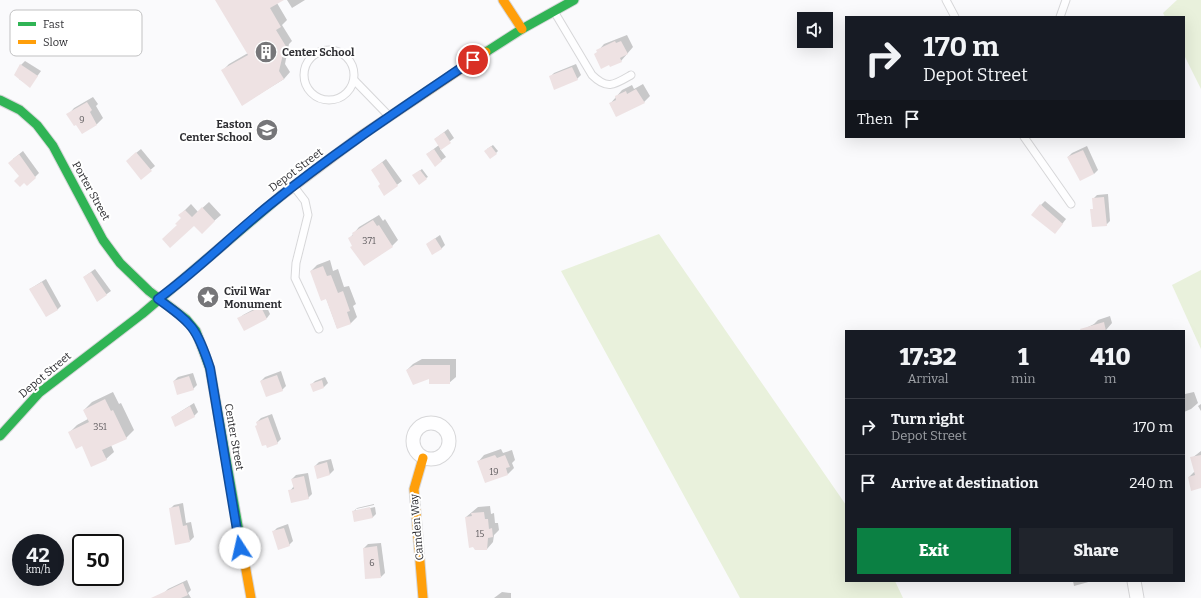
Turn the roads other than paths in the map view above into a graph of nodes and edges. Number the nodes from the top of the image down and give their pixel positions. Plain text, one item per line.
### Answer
1 (503, 0) edge
2 (574, 0) edge
3 (946, 0) edge
4 (1066, 0) edge
5 (554, 11) junction
6 (954, 16) edge
7 (1060, 16) edge
8 (522, 29) junction
9 (631, 76) dead end
10 (355, 81) junction
11 (0, 100) edge
12 (389, 116) junction
13 (1025, 138) edge
14 (294, 186) junction
15 (1071, 204) dead end
16 (158, 299) junction
17 (319, 329) dead end
18 (0, 436) edge
19 (422, 458) dead end
20 (1134, 582) edge
21 (250, 598) edge
22 (423, 598) edge
23 (1138, 598) edge

1 - 8 main road
2 - 5 main road, Depot Street
3 - 6 lane
4 - 7 lane
5 - 8 main road, Depot Street
5 - 9 lane
8 - 12 main road, Depot Street
10 - 10 lane
10 - 12 lane
11 - 16 main road, Porter Street
12 - 14 main road, Depot Street
13 - 15 lane
14 - 16 main road, Depot Street
14 - 17 lane
16 - 18 main road, Depot Street
16 - 21 main road, Center Street
19 - 22 main road, Camden Way
20 - 23 street

